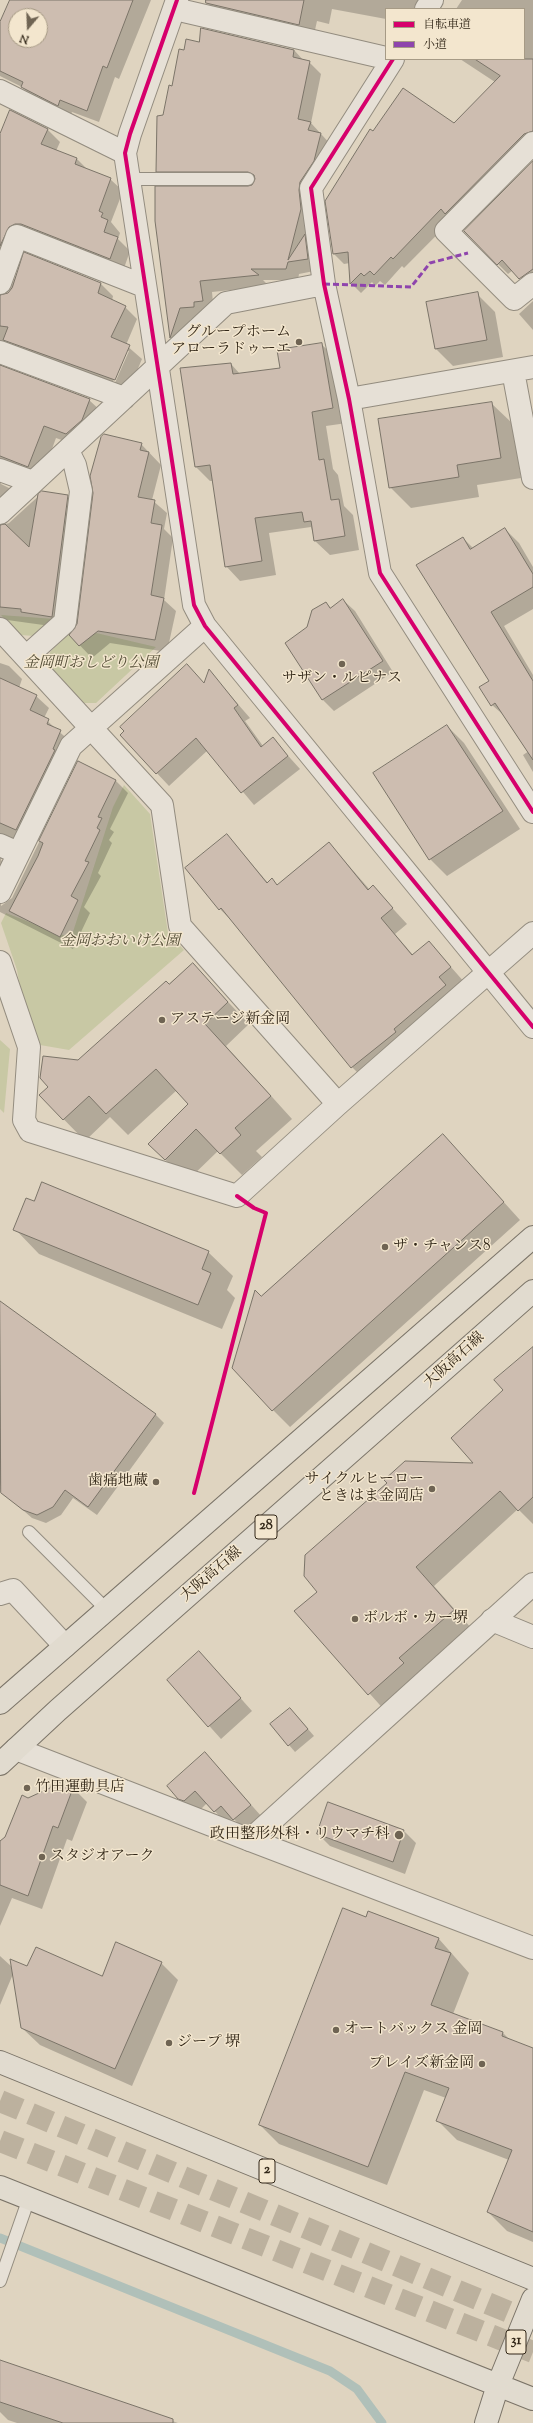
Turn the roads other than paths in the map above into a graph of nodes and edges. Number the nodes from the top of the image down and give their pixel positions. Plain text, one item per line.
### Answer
1 (176, 4) edge
2 (385, 58) edge
3 (389, 60) edge
4 (0, 91) edge
5 (533, 143) edge
6 (125, 153) junction
7 (129, 179) junction
8 (248, 179) dead end
9 (0, 283) edge
10 (324, 284) junction
11 (533, 284) edge
12 (144, 286) junction
13 (0, 352) edge
14 (158, 367) junction
15 (523, 369) edge
16 (124, 398) junction
17 (349, 399) junction
18 (68, 450) junction
19 (0, 470) edge
20 (533, 478) edge
21 (33, 482) junction
22 (0, 513) edge
23 (205, 626) junction
24 (0, 629) edge
25 (26, 658) junction
26 (91, 729) junction
27 (533, 812) edge
28 (9, 849) edge
29 (0, 892) edge
30 (533, 933) edge
31 (0, 962) edge
32 (487, 972) junction
33 (533, 1027) edge
34 (338, 1104) junction
35 (533, 1237) edge
36 (533, 1291) edge
37 (29, 1532) dead end
38 (533, 1584) edge
39 (0, 1594) edge
40 (107, 1610) junction
41 (492, 1620) junction
42 (533, 1637) edge
43 (65, 1646) junction
44 (0, 1703) edge
45 (16, 1749) junction
46 (0, 1764) edge
47 (250, 1840) junction
48 (533, 1948) edge
49 (0, 2062) edge
50 (0, 2187) edge
51 (29, 2198) junction
52 (533, 2279) edge
53 (0, 2281) edge
54 (533, 2299) edge
55 (498, 2385) junction
56 (533, 2399) edge
57 (486, 2423) edge

1 - 2 street
1 - 6 street
3 - 10 street
4 - 6 street
5 - 11 street
6 - 7 street
7 - 8 lane
7 - 12 street
9 - 12 street
10 - 14 street
10 - 17 street
12 - 14 street
13 - 16 street
14 - 16 street
14 - 23 street
15 - 17 street
15 - 20 street
16 - 18 street
17 - 27 street
18 - 21 street
18 - 25 street
19 - 21 street
21 - 22 street
23 - 26 street
23 - 32 street
24 - 25 street
25 - 26 street
26 - 28 street
26 - 34 street
28 - 29 street
30 - 32 street
31 - 34 street
32 - 33 street
32 - 34 street
35 - 40 main road
36 - 45 main road, 大阪高石線 / 28
37 - 40 lane
38 - 41 street
39 - 43 street
40 - 43 main road
41 - 42 street
41 - 47 street
43 - 44 main road
45 - 46 main road, 大阪高石線 / 28
45 - 47 street
47 - 48 street
49 - 52 main road, 2
50 - 51 main road
51 - 53 lane
51 - 55 main road
54 - 55 main road, 31
55 - 56 main road
55 - 57 main road, 31

